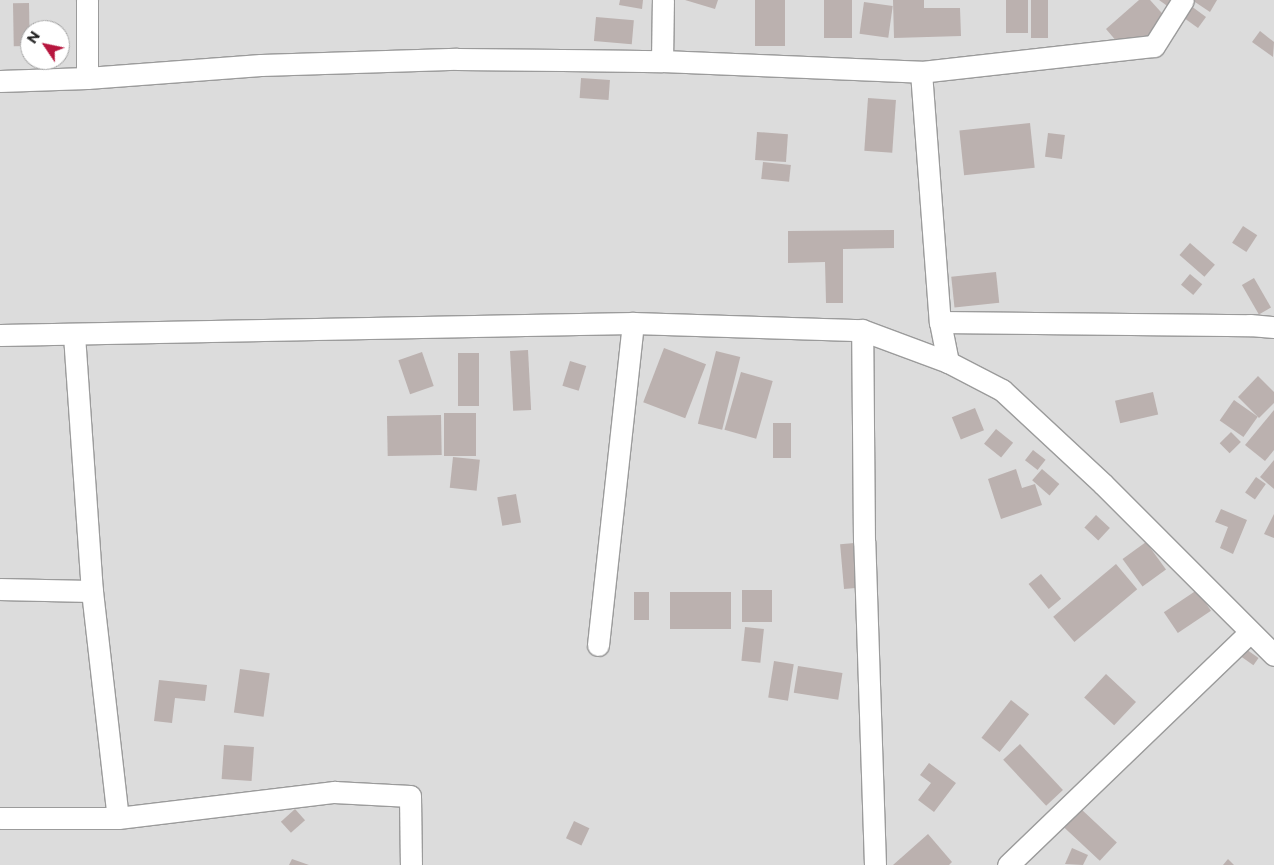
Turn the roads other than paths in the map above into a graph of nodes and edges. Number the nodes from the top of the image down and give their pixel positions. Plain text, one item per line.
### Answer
1 (87, 0) edge
2 (663, 0) edge
3 (1183, 0) edge
4 (662, 62) junction
5 (921, 72) junction
6 (87, 78) junction
7 (0, 81) edge
8 (940, 322) junction
9 (633, 323) junction
10 (1274, 327) edge
11 (862, 330) junction
12 (74, 335) junction
13 (0, 336) edge
14 (948, 362) junction
15 (0, 589) edge
16 (92, 591) junction
17 (1250, 632) junction
18 (598, 645) dead end
19 (1274, 655) edge
20 (0, 818) edge
21 (118, 818) junction
22 (411, 865) edge
23 (875, 865) edge
24 (1008, 865) edge

1 - 6 street
2 - 4 street
3 - 5 street
4 - 5 street
4 - 6 street
5 - 8 street
6 - 7 street
8 - 10 street
8 - 14 street
9 - 11 street
9 - 12 street
9 - 18 street
11 - 14 street
11 - 23 street
12 - 13 street
12 - 16 street
14 - 17 street
15 - 16 street
16 - 21 street
17 - 19 street
17 - 24 street
20 - 21 street
21 - 22 street

